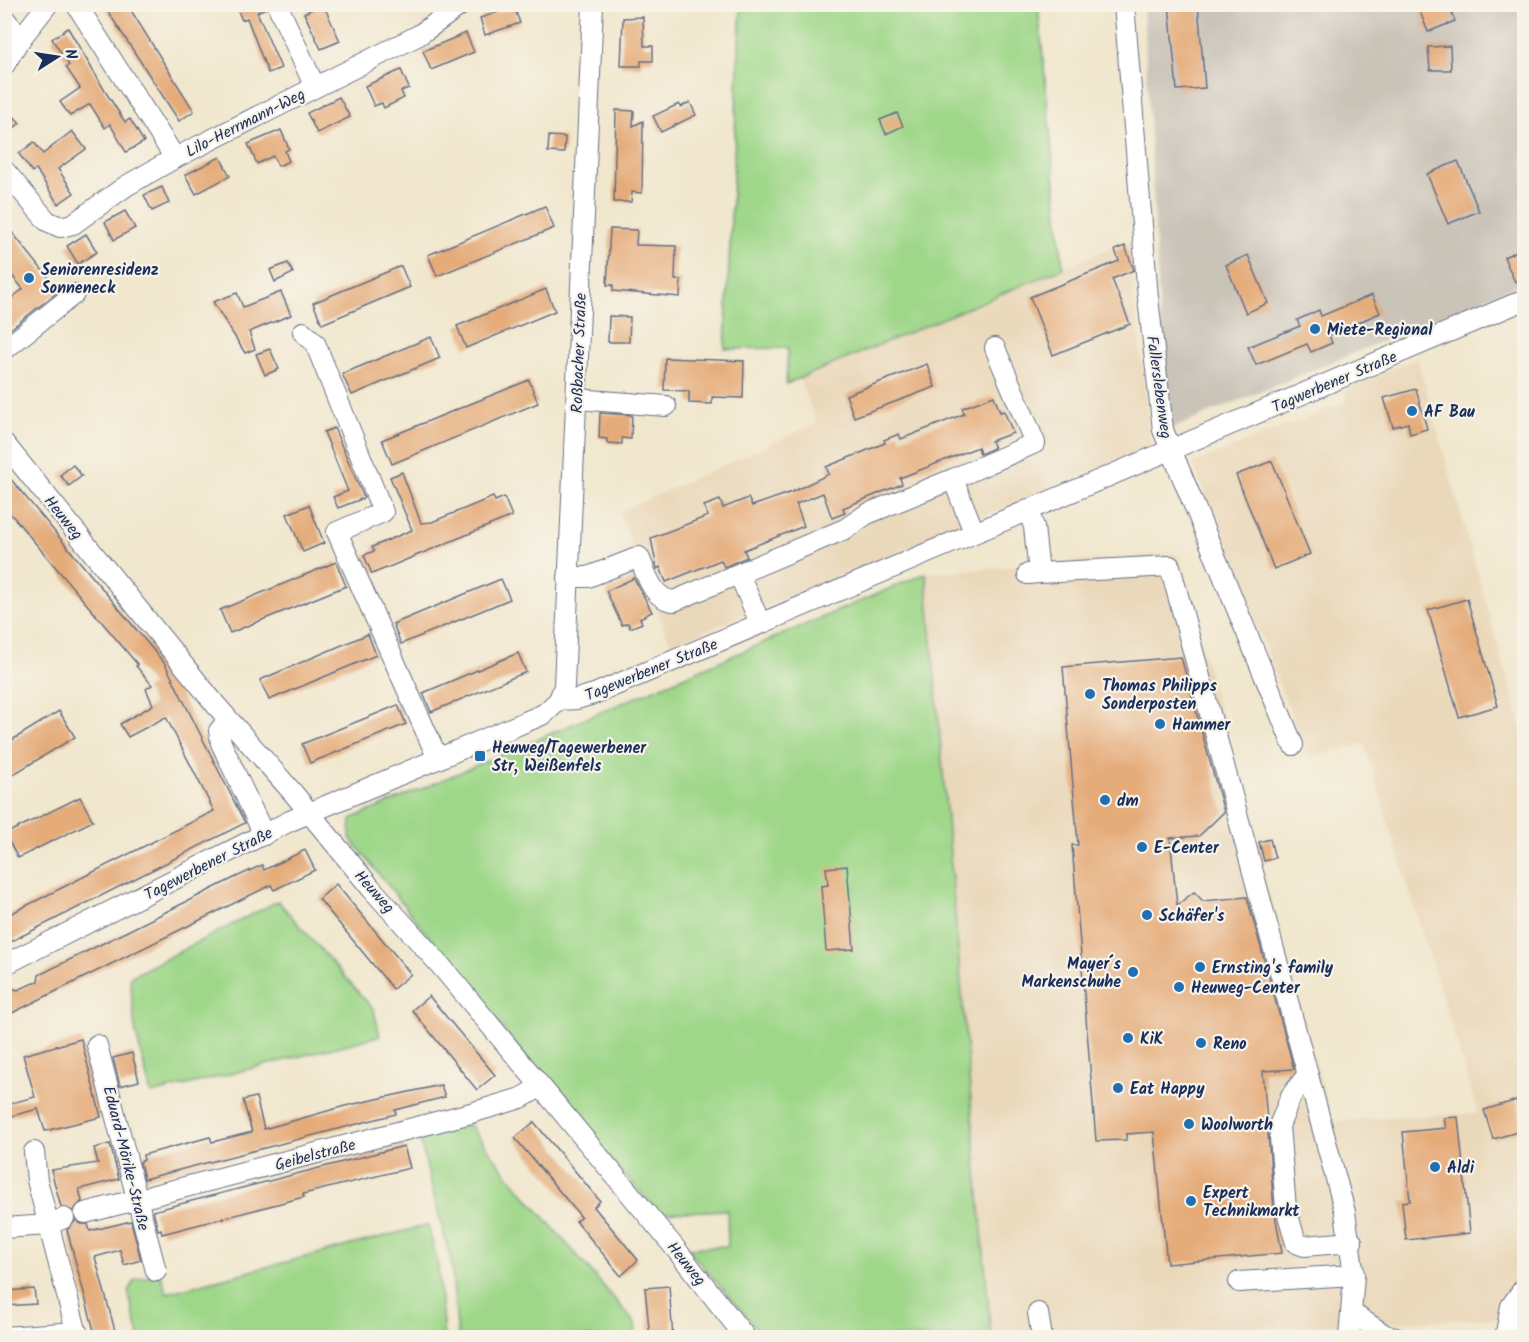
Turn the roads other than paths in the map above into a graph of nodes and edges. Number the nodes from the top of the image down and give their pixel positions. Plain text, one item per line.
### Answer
1 (48, 4) edge
2 (76, 4) edge
3 (278, 4) edge
4 (462, 4) edge
5 (593, 4) edge
6 (1124, 4) edge
7 (4, 18) edge
8 (21, 39) junction
9 (4, 66) edge
10 (315, 87) junction
11 (175, 158) junction
12 (4, 170) edge
13 (74, 294) dead end
14 (1524, 300) edge
15 (303, 332) dead end
16 (995, 348) dead end
17 (4, 350) edge
18 (577, 399) junction
19 (666, 406) dead end
20 (4, 443) edge
21 (1170, 450) junction
22 (1143, 462) joint
23 (953, 479) junction
24 (1028, 509) junction
25 (974, 532) junction
26 (739, 574) junction
27 (568, 577) junction
28 (760, 623) junction
29 (559, 700) junction
30 (228, 720) junction
31 (1293, 745) dead end
32 (438, 759) junction
33 (309, 813) junction
34 (264, 835) junction
35 (4, 965) edge
36 (98, 1045) dead end
37 (1308, 1074) junction
38 (540, 1087) junction
39 (34, 1152) dead end
40 (138, 1200) junction
41 (85, 1213) dead end
42 (56, 1221) junction
43 (4, 1227) edge
44 (1352, 1242) junction
45 (156, 1271) dead end
46 (1354, 1275) junction
47 (1239, 1282) dead end
48 (1524, 1288) edge
49 (1038, 1313) dead end
50 (1352, 1313) junction
51 (77, 1335) edge
52 (4, 1337) edge
53 (1042, 1337) edge
54 (746, 1338) edge
55 (1350, 1338) edge
56 (1396, 1338) edge
57 (1505, 1338) edge

1 - 8 street
2 - 11 street, Lilo-Herrmann-Weg
3 - 10 street, Lilo-Herrmann-Weg
4 - 10 street, Lilo-Herrmann-Weg
5 - 18 street, Roßbacher Straße
6 - 21 street, Fallerslebenweg
7 - 8 street
8 - 9 street
10 - 11 street, Lilo-Herrmann-Weg
11 - 12 street, Lilo-Herrmann-Weg
13 - 17 street
14 - 21 street, Tagwerbener Straße
15 - 32 street
16 - 23 street
18 - 19 street
18 - 27 street, Roßbacher Straße
20 - 30 street, Heuweg
21 - 22 street, Tagwerbener Straße
21 - 31 street, Fallerslebenweg
22 - 24 street, Tagewerbener Straße
23 - 25 street
23 - 26 street
24 - 25 street, Tagewerbener Straße
24 - 37 street
25 - 28 street, Tagewerbener Straße
26 - 27 street
26 - 28 street
27 - 29 street, Roßbacher Straße
28 - 29 street, Tagewerbener Straße
29 - 32 street, Tagewerbener Straße
30 - 33 street, Heuweg
30 - 34 street
32 - 33 street, Tagewerbener Straße
33 - 34 street, Tagewerbener Straße
33 - 38 street, Heuweg
34 - 35 street, Tagewerbener Straße
36 - 40 street, Eduard-Mörike-Straße
37 - 44 street
37 - 44 street
38 - 40 street, Geibelstraße
38 - 54 street, Heuweg
39 - 42 street
40 - 41 street, Geibelstraße
40 - 45 street, Eduard-Mörike-Straße
42 - 43 street
42 - 51 street
44 - 46 street
46 - 47 street
46 - 50 street
48 - 57 street
49 - 53 street
50 - 55 street
50 - 56 street
51 - 52 street

